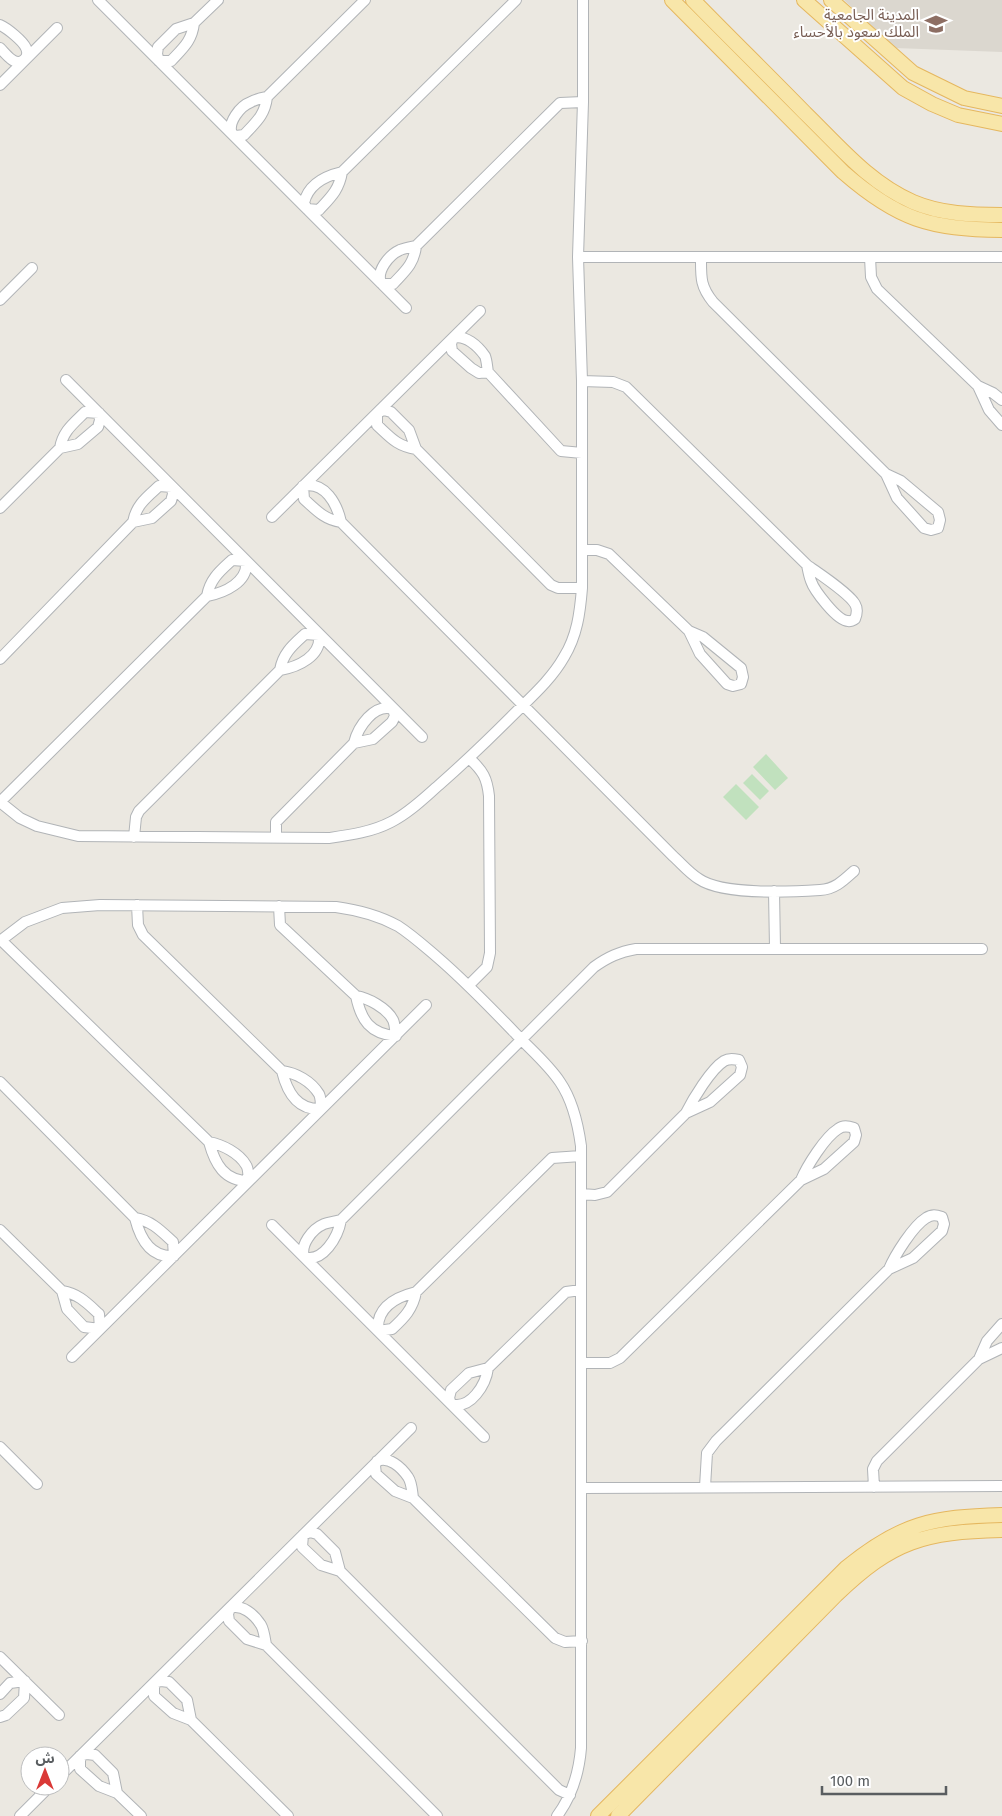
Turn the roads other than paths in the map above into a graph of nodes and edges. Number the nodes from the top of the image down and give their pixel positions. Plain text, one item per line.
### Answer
1 (98, 0) edge
2 (218, 0) edge
3 (365, 0) edge
4 (516, 0) edge
5 (583, 0) edge
6 (672, 0) edge
7 (693, 0) edge
8 (804, 0) edge
9 (831, 0) edge
10 (194, 23) junction
11 (0, 25) edge
12 (57, 28) dead end
13 (0, 48) edge
14 (25, 60) junction
15 (159, 61) junction
16 (0, 85) edge
17 (267, 97) junction
18 (582, 102) junction
19 (1002, 106) edge
20 (1002, 124) edge
21 (232, 134) junction
22 (342, 172) junction
23 (307, 209) junction
24 (1002, 215) edge
25 (1002, 230) edge
26 (416, 246) junction
27 (578, 256) junction
28 (701, 257) junction
29 (870, 257) junction
30 (1002, 258) edge
31 (32, 268) dead end
32 (381, 283) junction
33 (0, 300) edge
34 (406, 308) dead end
35 (480, 311) dead end
36 (453, 338) junction
37 (488, 372) junction
38 (66, 380) dead end
39 (582, 381) junction
40 (978, 386) junction
41 (1002, 400) edge
42 (99, 413) junction
43 (377, 413) junction
44 (1002, 425) edge
45 (60, 448) junction
46 (416, 450) junction
47 (582, 453) junction
48 (886, 474) junction
49 (303, 486) junction
50 (172, 487) junction
51 (0, 508) edge
52 (272, 517) dead end
53 (133, 522) junction
54 (341, 522) junction
55 (583, 550) junction
56 (246, 561) junction
57 (807, 565) junction
58 (582, 588) junction
59 (207, 596) junction
60 (689, 631) junction
61 (319, 635) junction
62 (0, 659) edge
63 (280, 670) junction
64 (523, 705) junction
65 (393, 709) junction
66 (422, 737) dead end
67 (354, 743) junction
68 (470, 759) junction
69 (0, 802) edge
70 (134, 837) junction
71 (276, 838) junction
72 (854, 871) dead end
73 (774, 891) junction
74 (137, 905) junction
75 (279, 906) junction
76 (0, 940) edge
77 (775, 948) junction
78 (982, 949) dead end
79 (469, 985) junction
80 (356, 996) junction
81 (426, 1005) dead end
82 (396, 1036) junction
83 (521, 1040) junction
84 (282, 1071) junction
85 (0, 1082) edge
86 (321, 1109) junction
87 (686, 1113) junction
88 (210, 1142) junction
89 (581, 1156) junction
90 (801, 1180) junction
91 (249, 1181) junction
92 (581, 1194) junction
93 (136, 1218) junction
94 (341, 1220) junction
95 (272, 1225) dead end
96 (0, 1230) edge
97 (174, 1256) junction
98 (304, 1257) junction
99 (889, 1269) junction
100 (62, 1290) junction
101 (581, 1290) junction
102 (416, 1292) junction
103 (1002, 1324) edge
104 (100, 1329) junction
105 (378, 1331) junction
106 (1002, 1348) edge
107 (72, 1357) dead end
108 (979, 1359) junction
109 (581, 1363) junction
110 (488, 1368) junction
111 (452, 1404) junction
112 (411, 1428) dead end
113 (484, 1437) dead end
114 (0, 1447) edge
115 (377, 1461) junction
116 (37, 1484) dead end
117 (1002, 1486) edge
118 (874, 1487) junction
119 (582, 1488) junction
120 (705, 1488) junction
121 (413, 1498) junction
122 (1002, 1515) edge
123 (1002, 1530) edge
124 (303, 1535) junction
125 (340, 1571) junction
126 (230, 1608) junction
127 (582, 1641) junction
128 (266, 1645) junction
129 (0, 1656) edge
130 (25, 1681) junction
131 (154, 1683) junction
132 (0, 1694) edge
133 (59, 1715) dead end
134 (0, 1717) edge
135 (191, 1720) junction
136 (80, 1756) junction
137 (70, 1766) edge
138 (117, 1793) junction
139 (570, 1795) junction
140 (40, 1796) edge
141 (20, 1816) edge
142 (141, 1816) edge
143 (288, 1816) edge
144 (437, 1816) edge
145 (557, 1816) edge
146 (598, 1816) edge
147 (618, 1816) edge

1 - 15 street
2 - 10 street
3 - 17 street
4 - 22 street
5 - 18 street
6 - 25 main road
7 - 24 main road
8 - 20 main road
9 - 19 main road
10 - 15 street
10 - 15 street
11 - 14 street
12 - 14 street
13 - 14 street
14 - 16 street
15 - 21 street
17 - 21 street
17 - 21 street
18 - 26 street
18 - 27 street
21 - 23 street
22 - 23 street
22 - 23 street
23 - 32 street
26 - 32 street
26 - 32 street
27 - 28 street
27 - 39 street
28 - 29 street
28 - 48 street
29 - 30 street
29 - 40 street
31 - 33 street
32 - 34 street
35 - 36 street
36 - 37 street
36 - 37 street
36 - 43 street
37 - 47 street
38 - 42 street
39 - 47 street
39 - 57 street
40 - 41 street
40 - 44 street
42 - 45 street
42 - 45 street
42 - 50 street
43 - 46 street
43 - 46 street
43 - 49 street
45 - 51 street
46 - 58 street
47 - 55 street
48 - 48 street
49 - 52 street
49 - 54 street
49 - 54 street
50 - 53 street
50 - 53 street
50 - 56 street
53 - 62 street
54 - 64 street
55 - 58 street
55 - 60 street
56 - 59 street
56 - 59 street
56 - 61 street
57 - 57 street
58 - 64 street
59 - 69 street
60 - 60 street
61 - 63 street
61 - 63 street
61 - 65 street
63 - 70 street
64 - 68 street
64 - 73 street
65 - 66 street
65 - 67 street
65 - 67 street
67 - 71 street
68 - 71 street
68 - 79 street
69 - 70 street
70 - 71 street
72 - 73 street
73 - 77 street
74 - 75 street
74 - 76 street
74 - 84 street
75 - 79 street
75 - 80 street
76 - 88 street
77 - 78 street
77 - 83 street
79 - 83 street
80 - 82 street
80 - 82 street
81 - 82 street
82 - 86 street
83 - 89 street
83 - 94 street
84 - 86 street
84 - 86 street
85 - 93 street
86 - 91 street
87 - 87 street
87 - 92 street
88 - 91 street
88 - 91 street
89 - 92 street
89 - 102 street
90 - 90 street
90 - 109 street
91 - 97 street
92 - 101 street
93 - 97 street
93 - 97 street
94 - 98 street
94 - 98 street
95 - 98 street
96 - 100 street
97 - 104 street
98 - 105 street
99 - 99 street
99 - 120 street
100 - 104 street
100 - 104 street
101 - 109 street
101 - 110 street
102 - 105 street
102 - 105 street
103 - 108 street
104 - 107 street
105 - 111 street
106 - 108 street
108 - 118 street
109 - 119 street
110 - 111 street
110 - 111 street
111 - 113 street
112 - 115 street
114 - 116 street
115 - 121 street
115 - 121 street
115 - 124 street
117 - 118 street
118 - 120 street
119 - 120 street
119 - 127 street
121 - 127 street
122 - 146 main road
123 - 147 main road
124 - 125 street
124 - 125 street
124 - 126 street
125 - 139 street
126 - 128 street
126 - 128 street
126 - 131 street
127 - 139 street
128 - 144 street
129 - 130 street
130 - 132 street
130 - 133 street
130 - 134 street
131 - 135 street
131 - 135 street
131 - 136 street
135 - 143 street
136 - 137 street
136 - 138 street
136 - 138 street
138 - 142 street
139 - 145 street
140 - 141 street

